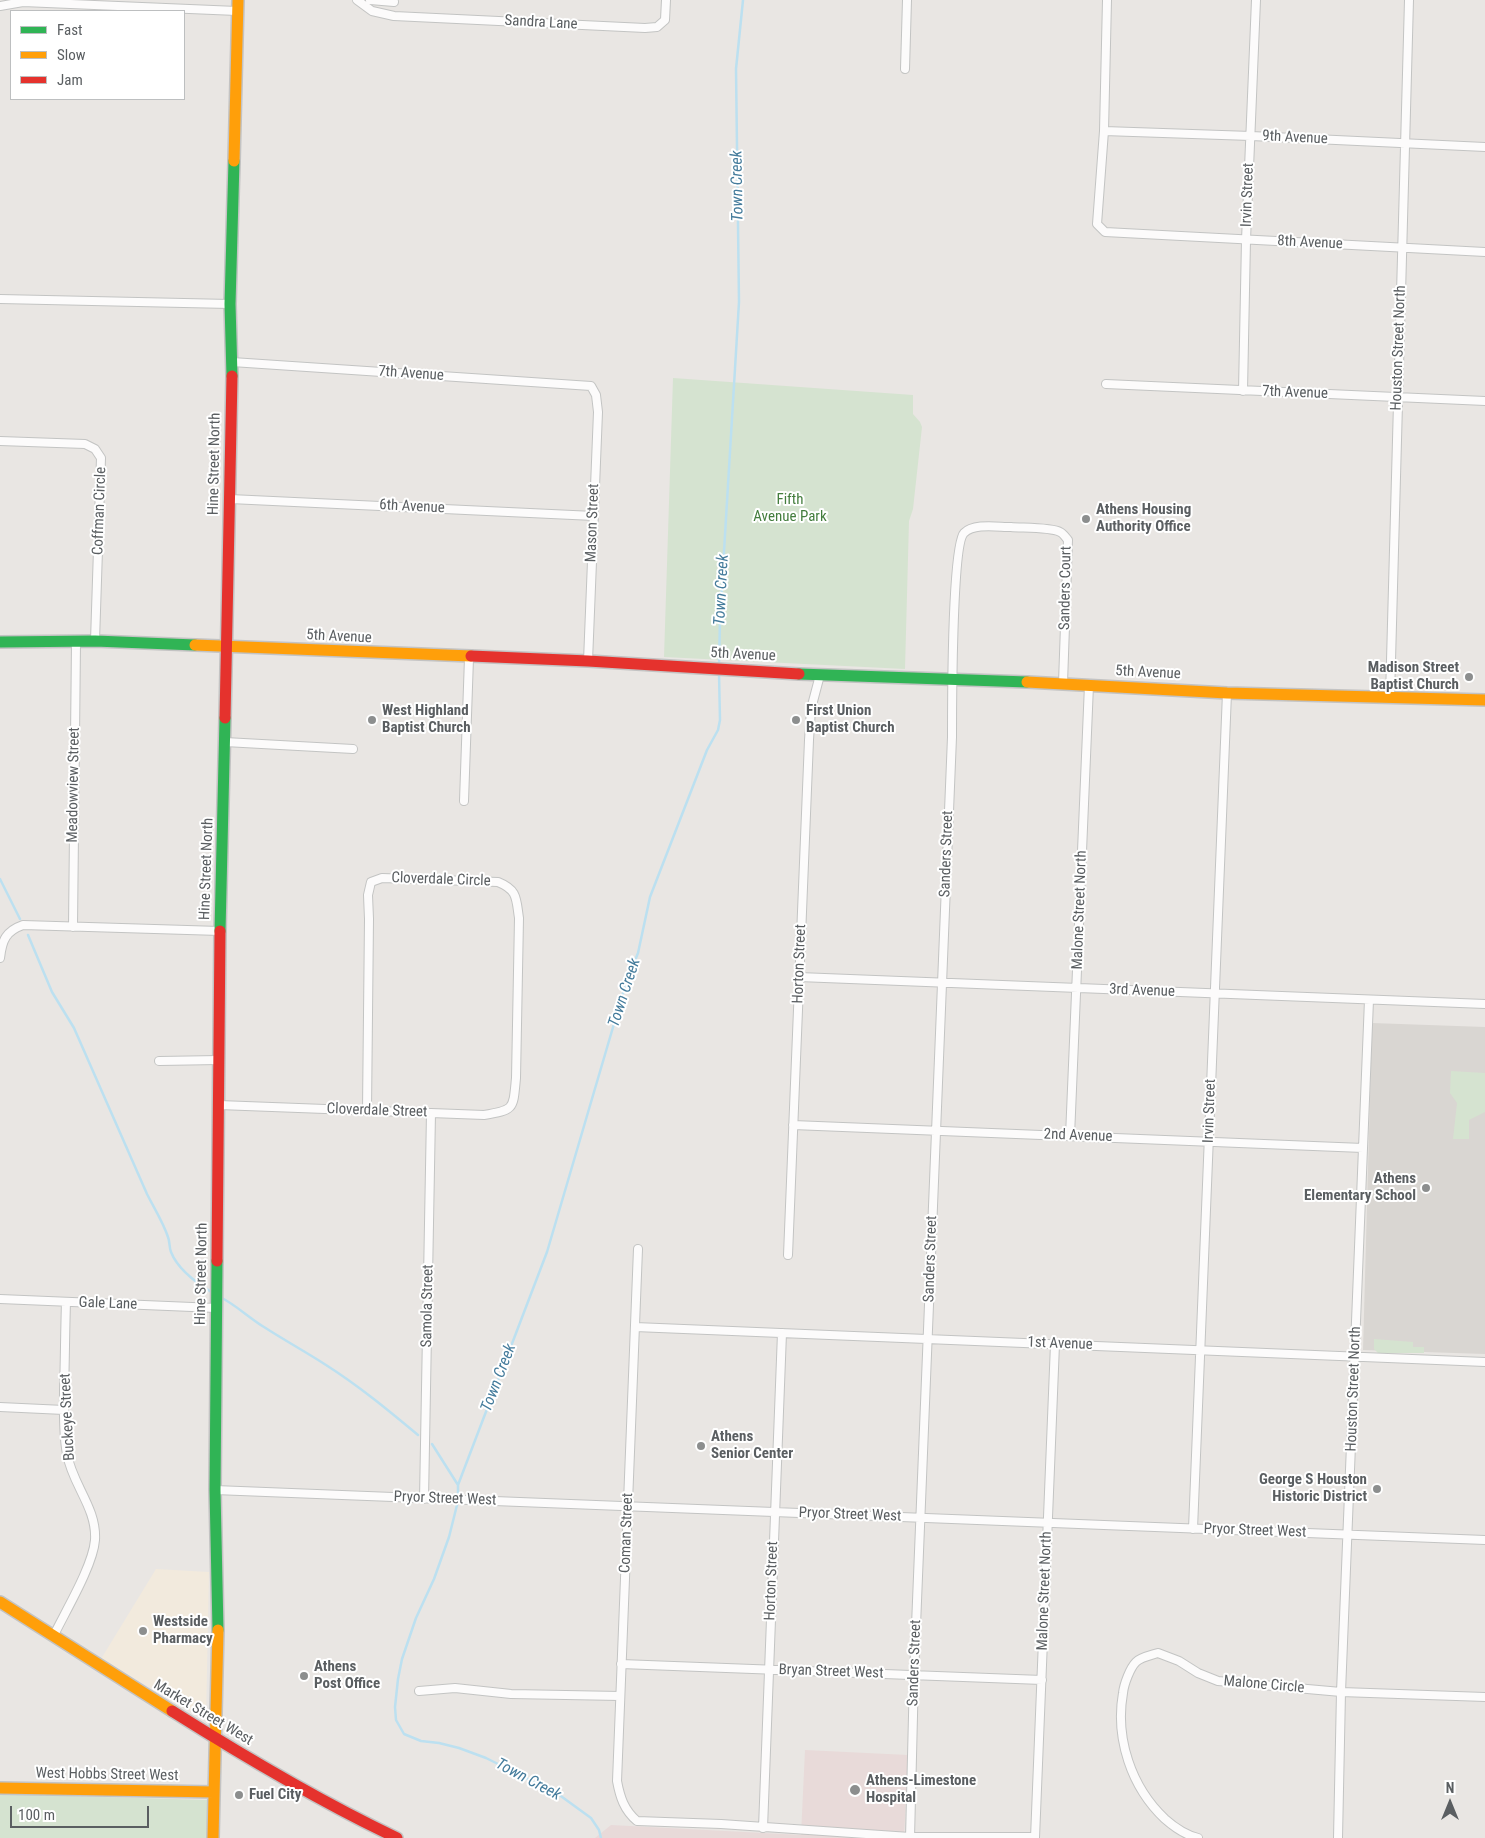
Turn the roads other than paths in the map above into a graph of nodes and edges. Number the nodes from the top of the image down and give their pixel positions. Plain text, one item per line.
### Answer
1 (357, 0) edge
2 (370, 0) edge
3 (666, 0) edge
4 (907, 0) edge
5 (1107, 0) edge
6 (1256, 0) edge
7 (1409, 0) edge
8 (394, 1) edge
9 (0, 6) edge
10 (237, 6) edge
11 (394, 16) junction
12 (905, 69) dead end
13 (1104, 131) junction
14 (1251, 136) junction
15 (1405, 144) junction
16 (1485, 147) edge
17 (1246, 240) junction
18 (1402, 248) junction
19 (1485, 252) edge
20 (0, 299) edge
21 (230, 304) junction
22 (232, 362) junction
23 (1106, 384) dead end
24 (591, 386) joint
25 (1243, 391) junction
26 (1397, 396) junction
27 (1485, 401) edge
28 (0, 441) edge
29 (230, 499) junction
30 (594, 516) junction
31 (95, 641) junction
32 (0, 642) edge
33 (76, 643) junction
34 (227, 647) junction
35 (469, 658) junction
36 (588, 662) junction
37 (820, 675) junction
38 (952, 679) junction
39 (1064, 683) junction
40 (1089, 685) junction
41 (1227, 693) junction
42 (1390, 697) junction
43 (1485, 700) edge
44 (225, 742) junction
45 (353, 749) dead end
46 (464, 801) dead end
47 (73, 927) junction
48 (220, 931) junction
49 (0, 958) edge
50 (799, 977) junction
51 (942, 983) junction
52 (1076, 988) junction
53 (1215, 994) junction
54 (1369, 1000) junction
55 (1485, 1004) edge
56 (219, 1060) junction
57 (159, 1061) dead end
58 (515, 1085) joint
59 (219, 1105) junction
60 (367, 1110) junction
61 (431, 1113) junction
62 (793, 1125) junction
63 (936, 1131) junction
64 (1070, 1136) junction
65 (1209, 1142) junction
66 (1363, 1148) junction
67 (638, 1249) dead end
68 (788, 1255) dead end
69 (0, 1300) edge
70 (66, 1302) junction
71 (216, 1308) junction
72 (635, 1327) junction
73 (782, 1333) junction
74 (928, 1339) junction
75 (1055, 1344) junction
76 (1201, 1350) junction
77 (1355, 1356) junction
78 (1485, 1362) edge
79 (0, 1407) edge
80 (64, 1410) junction
81 (215, 1490) junction
82 (424, 1499) junction
83 (628, 1506) junction
84 (775, 1512) junction
85 (920, 1518) junction
86 (1048, 1523) junction
87 (1194, 1529) junction
88 (1348, 1535) junction
89 (1485, 1540) edge
90 (0, 1602) edge
91 (53, 1637) junction
92 (621, 1664) junction
93 (769, 1670) junction
94 (914, 1675) junction
95 (1042, 1680) junction
96 (419, 1690) dead end
97 (1341, 1692) junction
98 (620, 1696) junction
99 (1485, 1697) edge
100 (216, 1739) junction
101 (0, 1788) edge
102 (214, 1792) junction
103 (763, 1828) junction
104 (1035, 1837) edge
105 (213, 1838) edge
106 (397, 1838) edge
107 (910, 1838) edge
108 (1198, 1838) edge
109 (1338, 1838) edge

1 - 11 street, Sandra Lane
2 - 8 street
3 - 11 street, Sandra Lane
4 - 12 street
5 - 13 street
6 - 14 street, Irvin Street
7 - 15 street, Houston Street North
8 - 11 street
9 - 10 street
10 - 21 street, Hine Street North
13 - 14 street, 9th Avenue
13 - 17 street, 8th Avenue
14 - 15 street, 9th Avenue
14 - 17 street, Irvin Street
15 - 16 street, 9th Avenue
15 - 18 street, Houston Street North
17 - 18 street, 8th Avenue
17 - 25 street, Irvin Street
18 - 19 street, 8th Avenue
18 - 26 street, Houston Street North
20 - 21 street
21 - 22 street, Hine Street North
22 - 24 street, 7th Avenue
22 - 29 street, Hine Street North
23 - 25 street, 7th Avenue
24 - 30 street, Mason Street
25 - 26 street, 7th Avenue
26 - 27 street, 7th Avenue
26 - 42 street, Houston Street North
28 - 31 street, Coffman Circle
29 - 30 street, 6th Avenue
29 - 34 street, Hine Street North
30 - 36 street, Mason Street
31 - 33 street, 5th Avenue
31 - 34 street, 5th Avenue
32 - 33 street, 5th Avenue
33 - 47 street, Meadowview Street
34 - 35 street, 5th Avenue
34 - 44 street, Hine Street North
35 - 36 street, 5th Avenue
35 - 46 street
36 - 37 street, 5th Avenue
37 - 38 street, 5th Avenue
37 - 50 street, Horton Street
38 - 39 street, 5th Avenue
38 - 39 street, Sanders Court
38 - 51 street, Sanders Street
39 - 40 street, 5th Avenue
40 - 41 street, 5th Avenue
40 - 52 street, Malone Street North
41 - 42 street, 5th Avenue
41 - 53 street, Irvin Street
42 - 43 street, 5th Avenue
44 - 45 street
44 - 48 street, Hine Street North
47 - 48 street
47 - 49 street
48 - 56 street, Hine Street North
50 - 51 street, 3rd Avenue
50 - 62 street, Horton Street
51 - 52 street, 3rd Avenue
51 - 63 street, Sanders Street
52 - 53 street, 3rd Avenue
52 - 64 street, Malone Street North
53 - 54 street, 3rd Avenue
53 - 65 street, Irvin Street
54 - 55 street, 3rd Avenue
54 - 66 street, Houston Street North
56 - 57 street
56 - 59 street, Hine Street North
58 - 60 street, Cloverdale Circle
58 - 61 street, Cloverdale Street
59 - 60 street, Cloverdale Street
59 - 71 street, Hine Street North
60 - 61 street, Cloverdale Street
61 - 82 street, Samola Street
62 - 63 street, 2nd Avenue
62 - 68 street, Horton Street
63 - 64 street, 2nd Avenue
63 - 74 street, Sanders Street
64 - 65 street, 2nd Avenue
65 - 66 street, 2nd Avenue
65 - 76 street, Irvin Street
66 - 77 street, Houston Street North
67 - 72 street, Coman Street
69 - 70 street, Gale Lane
70 - 71 street, Gale Lane
70 - 80 street, Buckeye Street
71 - 81 street, Hine Street North
72 - 73 street, 1st Avenue
72 - 83 street, Coman Street
73 - 74 street, 1st Avenue
73 - 84 street, Horton Street
74 - 75 street, 1st Avenue
74 - 85 street, Sanders Street
75 - 76 street, 1st Avenue
75 - 86 street, Malone Street North
76 - 77 street, 1st Avenue
76 - 87 street, Irvin Street
77 - 78 street, 1st Avenue
77 - 88 street, Houston Street North
79 - 80 street
80 - 91 street, Buckeye Street
81 - 82 street, Pryor Street West
81 - 100 street, Hine Street North
82 - 83 street, Pryor Street West
83 - 84 street, Pryor Street West
83 - 92 street, Coman Street
84 - 85 street, Pryor Street West
84 - 93 street, Horton Street
85 - 86 street, Pryor Street West
85 - 94 street, Sanders Street
86 - 87 street, Pryor Street West
86 - 95 street, Malone Street North
87 - 88 street, Pryor Street West
88 - 89 street, Pryor Street West
88 - 97 street, Houston Street North
90 - 91 street, Market Street West
91 - 100 street, Market Street West
92 - 93 street, Bryan Street West
92 - 98 street, Coman Street
93 - 94 street, Bryan Street West
93 - 103 street, Horton Street
94 - 95 street, Bryan Street West
94 - 107 street, Sanders Street
95 - 104 street, Malone Street North
96 - 98 street
97 - 99 street, Malone Circle
97 - 108 street, Malone Circle
97 - 109 street, Houston Street North
98 - 103 street, Coman Street
100 - 102 street, Hine Street North
100 - 106 street, Market Street West
101 - 102 street, West Hobbs Street West
102 - 105 street, Hine Street North
103 - 107 street
104 - 107 street

